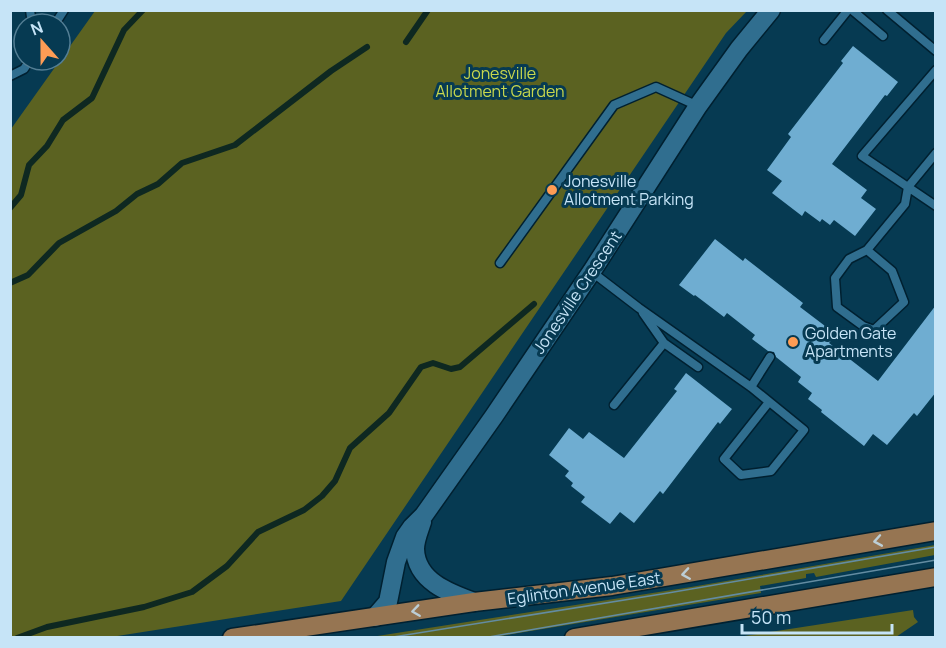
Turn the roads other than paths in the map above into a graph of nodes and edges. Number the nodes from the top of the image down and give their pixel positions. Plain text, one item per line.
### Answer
1 (771, 10) edge
2 (850, 10) edge
3 (886, 10) edge
4 (883, 36) dead end
5 (824, 40) dead end
6 (936, 51) edge
7 (936, 70) edge
8 (698, 106) junction
9 (936, 153) edge
10 (908, 187) junction
11 (936, 206) edge
12 (867, 250) junction
13 (500, 263) dead end
14 (592, 271) junction
15 (639, 308) junction
16 (664, 343) junction
17 (770, 357) dead end
18 (698, 367) dead end
19 (751, 387) junction
20 (769, 402) junction
21 (614, 405) dead end
22 (424, 515) junction
23 (936, 531) edge
24 (936, 577) edge
25 (474, 602) junction
26 (375, 617) junction
27 (232, 638) edge
28 (574, 638) edge

1 - 8 street, Jonesville Crescent
2 - 4 lane
2 - 5 lane
3 - 6 lane
7 - 10 lane
8 - 13 lane
8 - 14 street, Jonesville Crescent
9 - 10 lane
10 - 11 lane
10 - 12 lane
12 - 12 lane
14 - 15 lane
14 - 22 street, Jonesville Crescent
15 - 16 lane
15 - 19 lane
16 - 18 lane
16 - 21 lane
17 - 19 lane
19 - 20 lane
20 - 20 lane
22 - 25 street, Jonesville Crescent
22 - 26 street, Jonesville Crescent
23 -> 25 main road, Eglinton Avenue East
24 - 28 main road
25 -> 26 main road, Eglinton Avenue East
26 - 27 main road, Eglinton Avenue East

